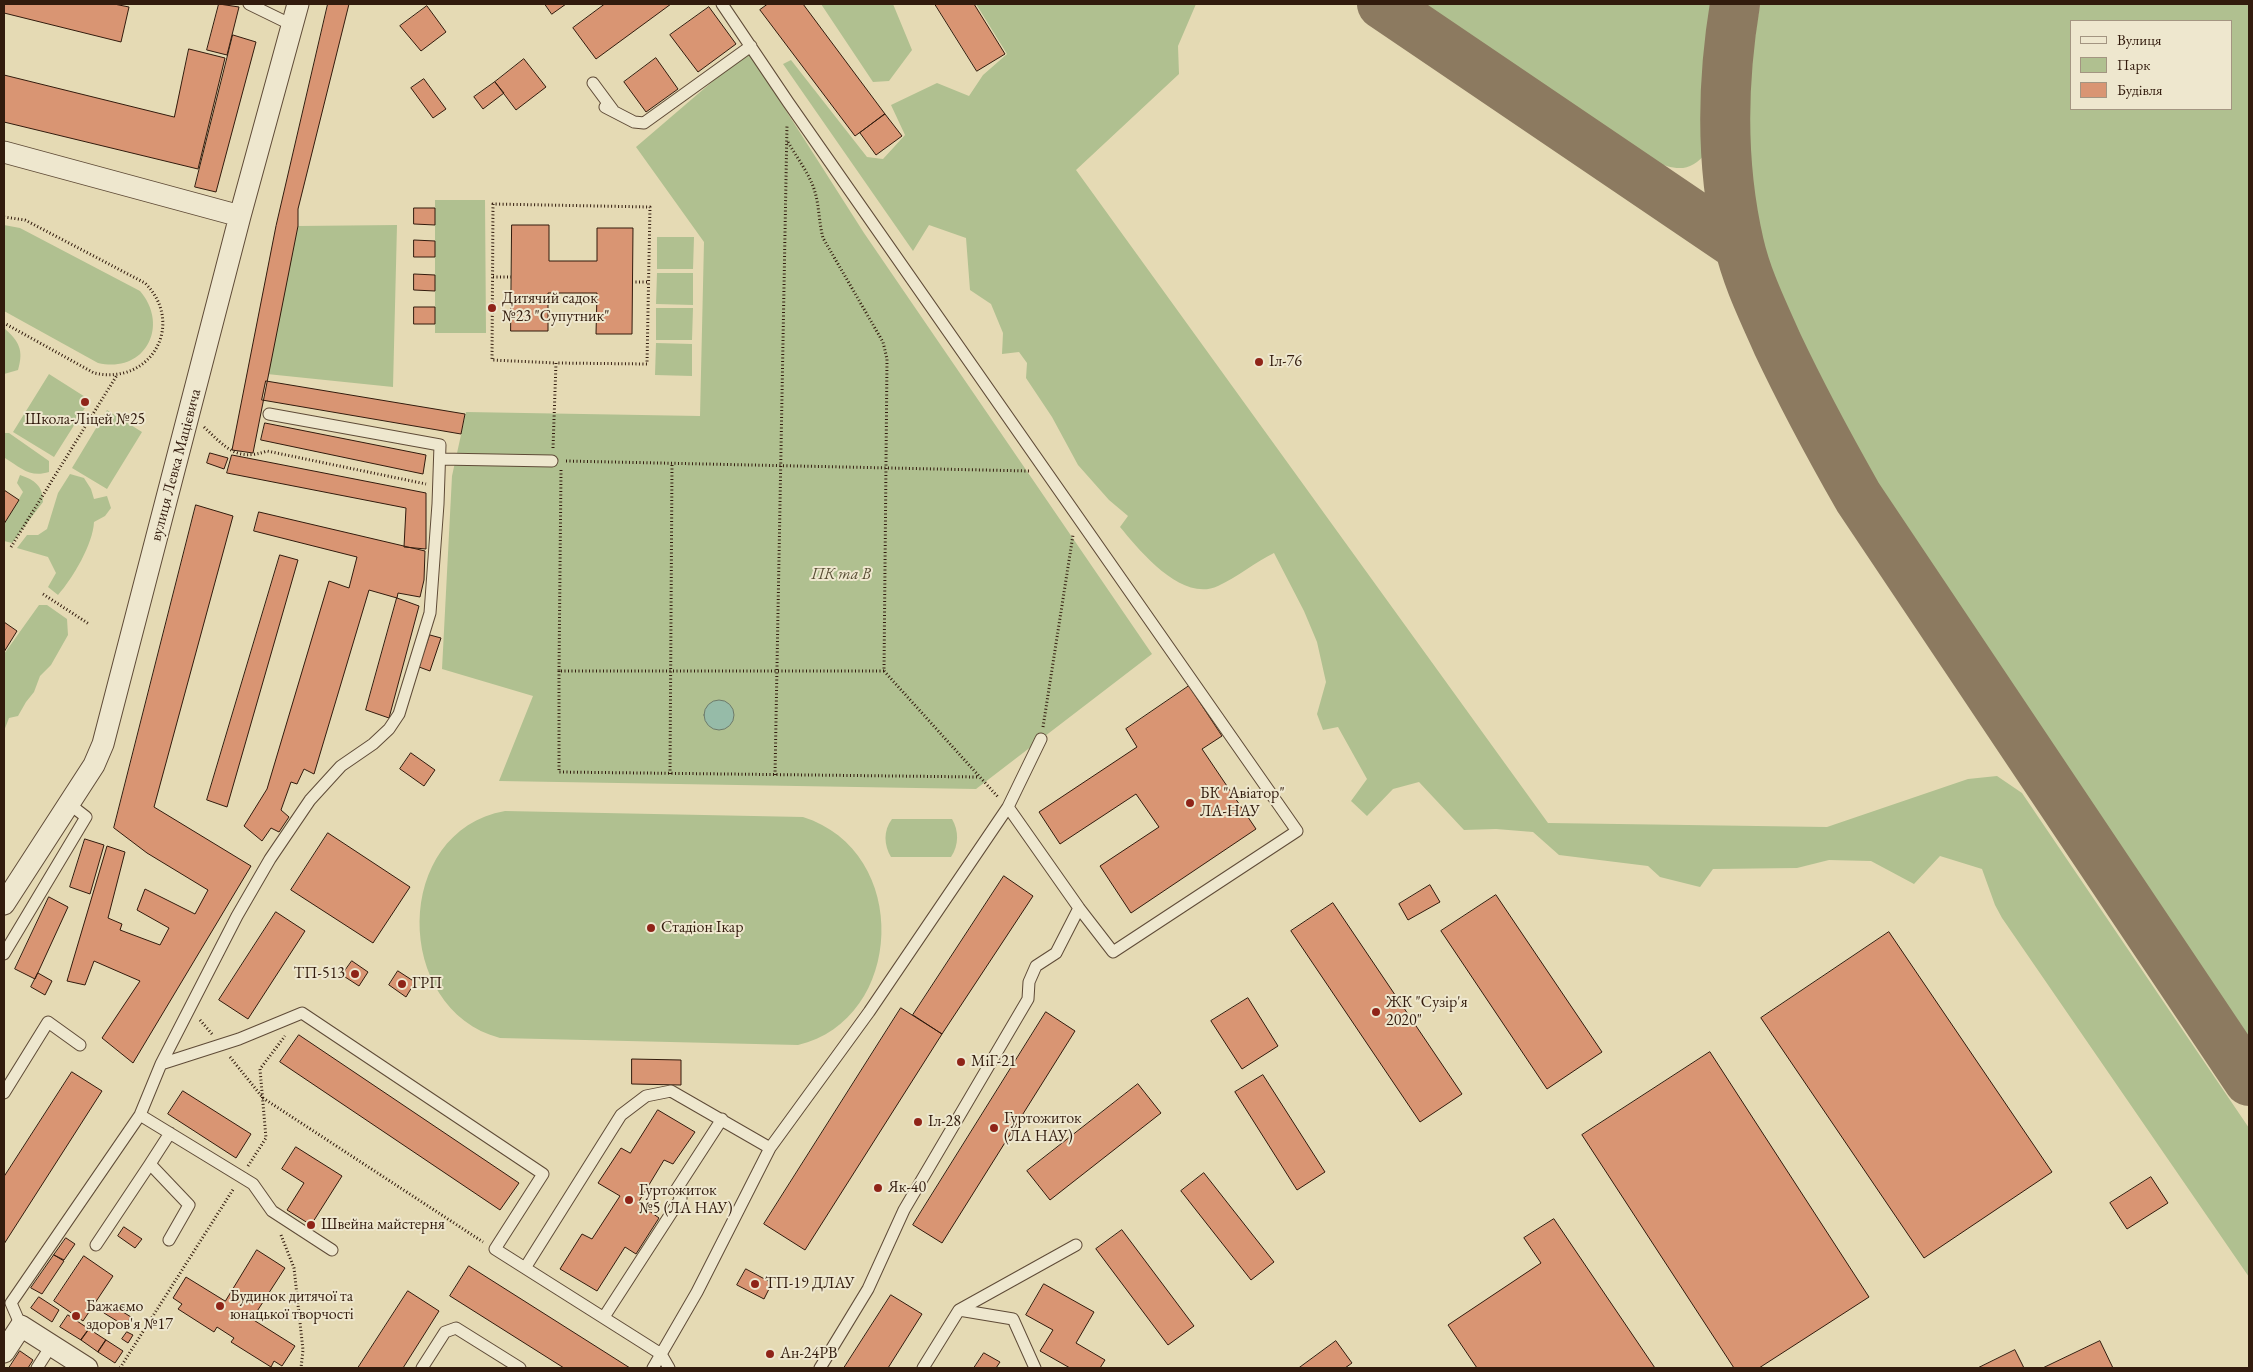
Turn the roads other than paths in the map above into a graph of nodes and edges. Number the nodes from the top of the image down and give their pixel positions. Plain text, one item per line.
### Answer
1 (249, 4) edge
2 (298, 4) edge
3 (722, 4) edge
4 (292, 25) junction
5 (751, 46) junction
6 (593, 83) dead end
7 (4, 152) edge
8 (240, 216) junction
9 (269, 414) dead end
10 (440, 459) junction
11 (552, 461) road end
12 (1041, 740) road end
13 (68, 803) junction
14 (1008, 807) junction
15 (4, 904) edge
16 (1079, 908) junction
17 (4, 954) edge
18 (80, 1045) dead end
19 (161, 1064) junction
20 (4, 1092) edge
21 (140, 1114) junction
22 (722, 1119) junction
23 (170, 1134) junction
24 (770, 1148) junction
25 (150, 1164) junction
26 (169, 1240) dead end
27 (96, 1244) dead end
28 (1076, 1245) dead end
29 (332, 1250) dead end
30 (525, 1268) junction
31 (7, 1301) edge
32 (959, 1310) junction
33 (604, 1318) junction
34 (21, 1326) junction
35 (51, 1346) junction
36 (4, 1352) edge
37 (661, 1354) junction
38 (37, 1368) edge
39 (87, 1368) edge
40 (422, 1368) edge
41 (520, 1368) edge
42 (653, 1368) edge
43 (669, 1368) edge
44 (820, 1368) edge
45 (923, 1368) edge
46 (1035, 1368) edge

1 - 4 lane
2 - 4 street, вулиця Левка Мацієвича
3 - 5 lane
4 - 8 street, вулиця Левка Мацієвича
5 - 6 lane
5 - 16 lane
7 - 8 street
8 - 13 street, вулиця Левка Мацієвича
9 - 10 lane
10 - 11 lane
10 - 19 lane
12 - 14 lane
13 - 15 street, вулиця Левка Мацієвича
13 - 17 lane
14 - 16 lane
14 - 24 lane
16 - 44 lane
18 - 20 lane
19 - 21 lane
19 - 30 lane
21 - 23 lane
21 - 31 lane
22 - 24 lane
22 - 30 lane
22 - 33 lane
23 - 25 lane
23 - 29 lane
24 - 37 lane
25 - 26 lane
25 - 27 lane
28 - 32 lane
30 - 33 lane
31 - 34 lane
32 - 45 lane
32 - 46 lane
33 - 37 lane
34 - 35 street
34 - 36 street
35 - 38 lane
35 - 39 street
37 - 42 lane
37 - 43 lane
40 - 41 lane

